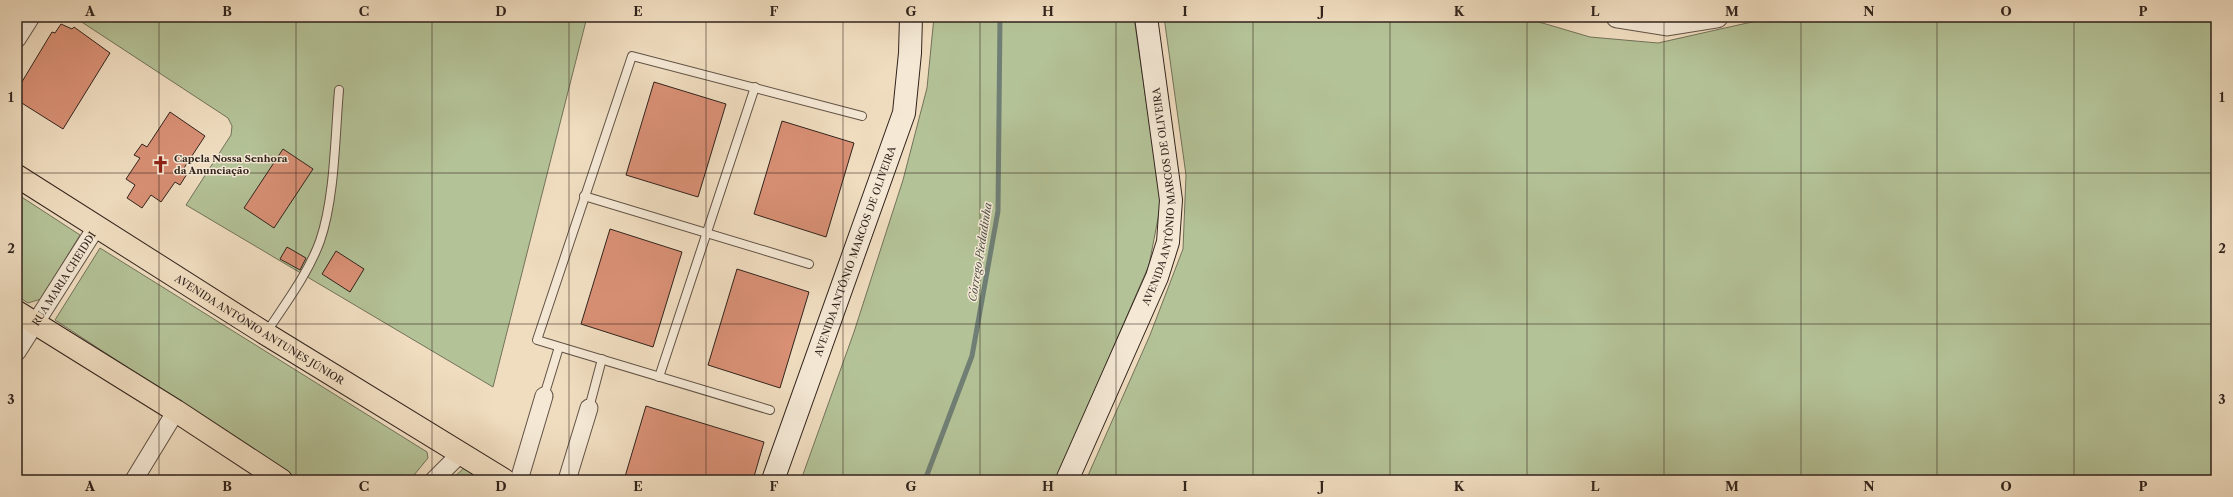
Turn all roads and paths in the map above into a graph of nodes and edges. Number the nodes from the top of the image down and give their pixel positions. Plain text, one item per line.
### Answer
1 (31, 17) edge
2 (911, 17) edge
3 (1146, 17) edge
4 (1617, 17) edge
5 (1717, 17) edge
6 (17, 39) edge
7 (755, 87) junction
8 (339, 90) dead end
9 (862, 116) dead end
10 (17, 176) edge
11 (584, 196) junction
12 (97, 226) junction
13 (706, 234) junction
14 (809, 264) dead end
15 (26, 317) edge
16 (266, 334) junction
17 (559, 347) junction
18 (17, 352) edge
19 (602, 359) junction
20 (659, 377) junction
21 (544, 396) joint
22 (589, 408) joint
23 (770, 410) dead end
24 (176, 411) junction
25 (461, 453) junction
26 (134, 480) edge
27 (281, 480) edge
28 (434, 480) edge
29 (504, 480) edge
30 (519, 480) edge
31 (567, 480) edge
32 (773, 480) edge
33 (1067, 480) edge

1 - 6 street
2 - 32 main road, AVENIDA ANTÔNIO MARCOS DE OLIVEIRA
3 - 33 main road, AVENIDA ANTÔNIO MARCOS DE OLIVEIRA
4 - 5 street
7 - 9 lane
7 - 11 lane
7 - 13 lane
8 - 16 lane
10 - 12 main road, AVENIDA ANTÔNIO ANTUNES JÚNIOR
11 - 13 lane
11 - 17 lane
12 - 15 street, RUA MARIA CHEIDDI
12 - 16 main road, AVENIDA ANTÔNIO ANTUNES JÚNIOR
13 - 14 lane
13 - 20 lane
15 - 18 street, RUA MARIA CHEIDDI
15 - 24 main road
16 - 25 main road, AVENIDA ANTÔNIO ANTUNES JÚNIOR
17 - 19 lane
17 - 21 lane
19 - 20 lane
19 - 22 lane
20 - 23 lane
21 - 30 street
22 - 31 street
24 - 26 street
24 - 27 main road
25 - 28 street
25 - 29 main road, AVENIDA ANTÔNIO ANTUNES JÚNIOR

